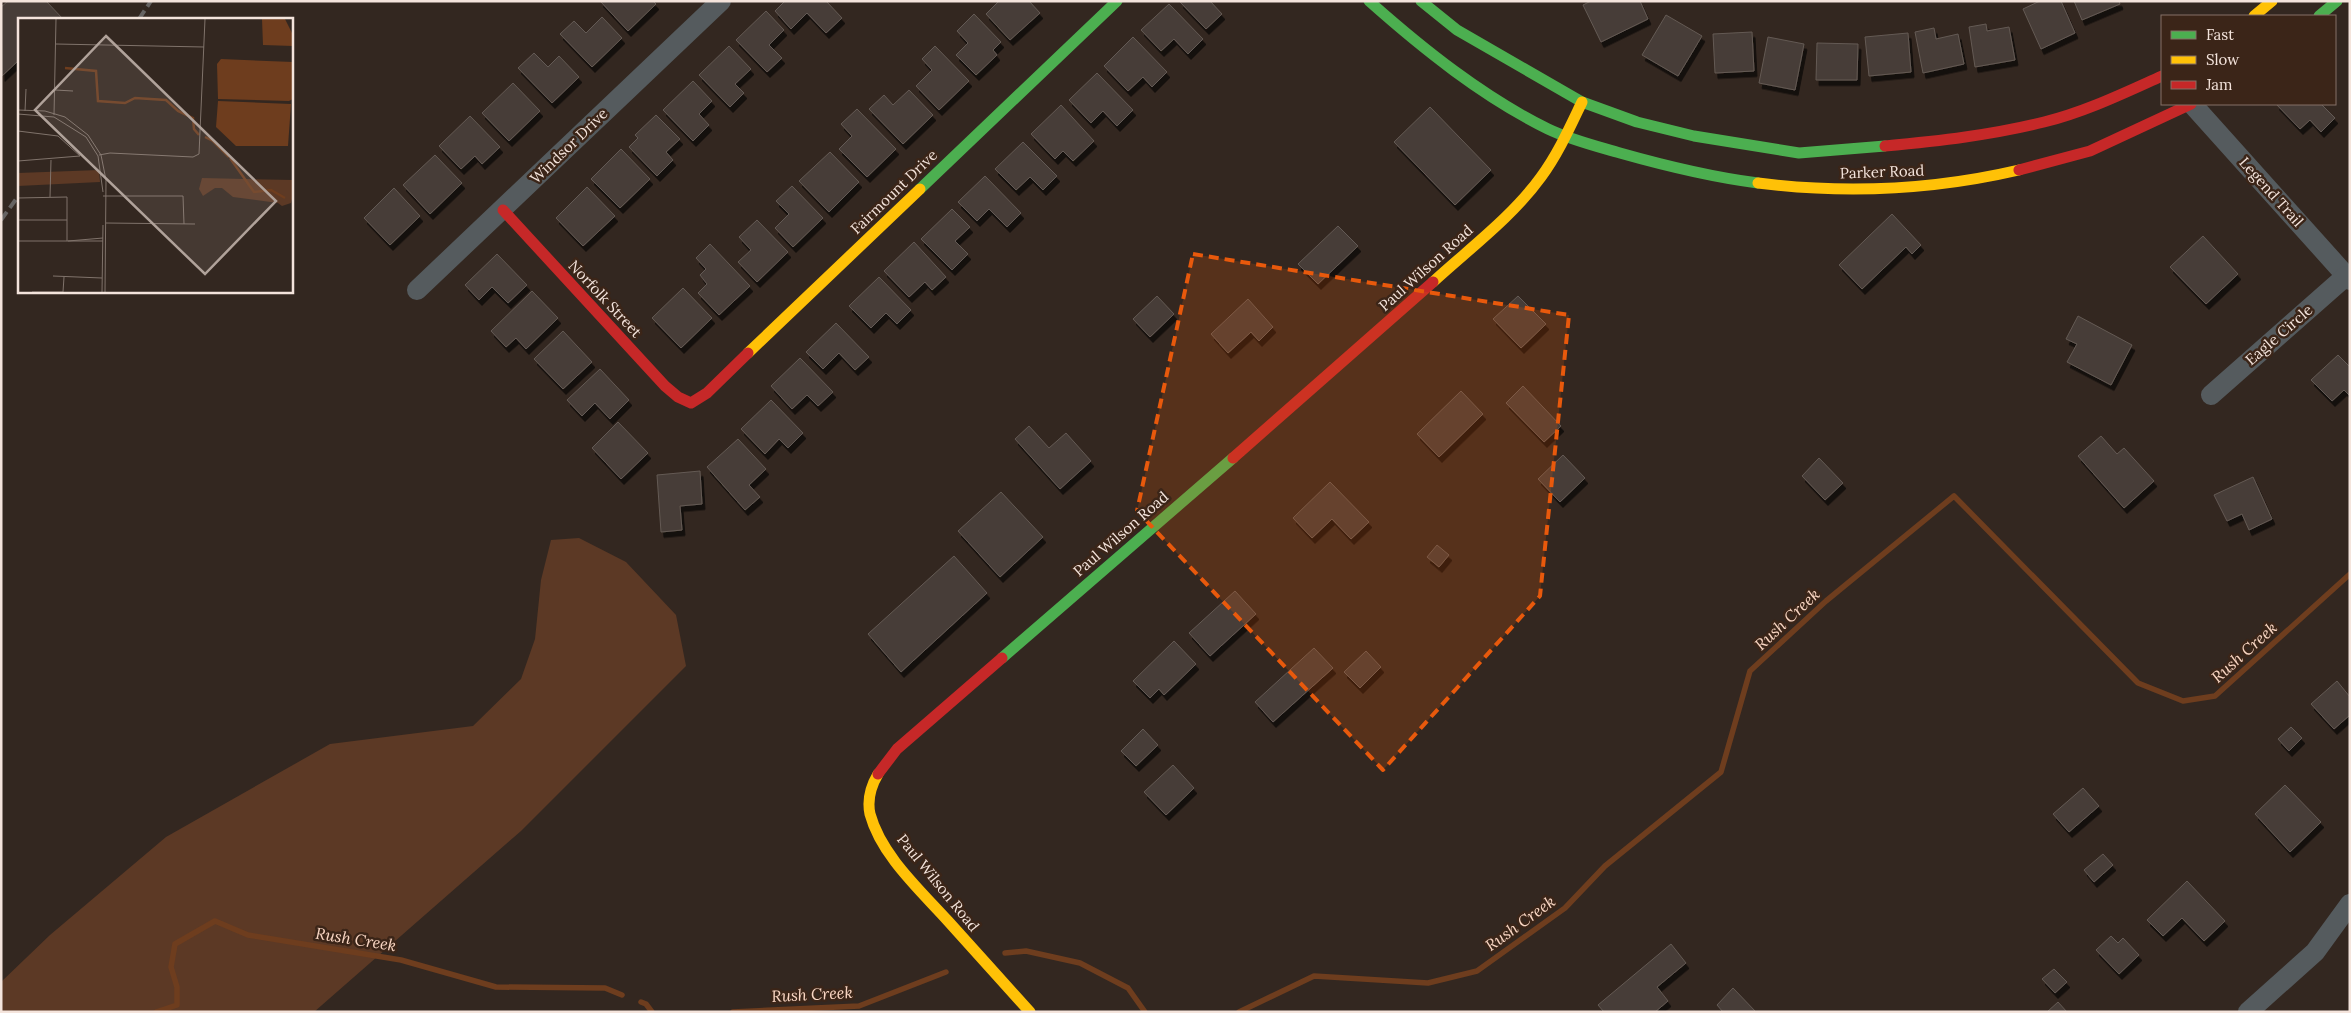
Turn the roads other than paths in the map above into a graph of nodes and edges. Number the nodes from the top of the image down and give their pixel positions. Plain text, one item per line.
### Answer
1 (721, 1) edge
2 (1117, 1) edge
3 (1369, 1) edge
4 (1422, 1) edge
5 (2272, 1) edge
6 (2337, 1) edge
7 (2255, 15) edge
8 (2320, 15) edge
9 (2161, 76) edge
10 (1582, 102) junction
11 (2190, 105) edge
12 (2193, 105) edge
13 (1566, 136) junction
14 (503, 210) junction
15 (2348, 278) edge
16 (417, 290) dead end
17 (2211, 394) dead end
18 (690, 403) joint
19 (2350, 904) edge
20 (1030, 1012) edge
21 (2248, 1012) edge

1 - 14 street, Windsor Drive
2 - 18 street, Fairmount Drive
3 - 13 street, Parker Road
4 - 10 street, Parker Road
5 - 7 street
6 - 8 street
9 - 10 street, Parker Road
10 - 13 street, Paul Wilson Road
11 - 13 street, Parker Road
12 - 15 street, Legend Trail
13 - 20 street, Paul Wilson Road
14 - 16 street, Windsor Drive
14 - 18 street, Norfolk Street
15 - 17 street, Eagle Circle
19 - 21 street

